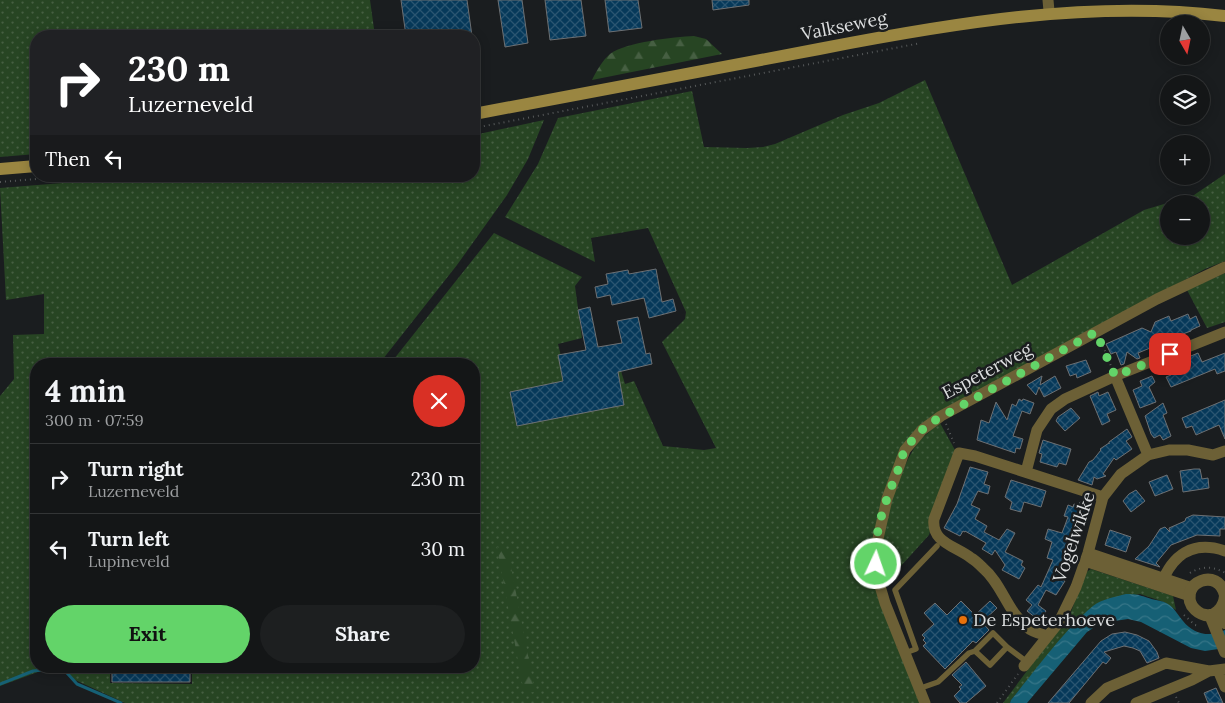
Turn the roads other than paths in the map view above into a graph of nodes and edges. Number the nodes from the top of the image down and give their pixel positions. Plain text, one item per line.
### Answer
1 (1048, 5) edge
2 (1225, 16) edge
3 (480, 113) edge
4 (30, 166) edge
5 (0, 169) edge
6 (1225, 267) edge
7 (1225, 332) edge
8 (1115, 376) junction
9 (1225, 451) edge
10 (1148, 454) junction
11 (1026, 472) junction
12 (1103, 497) junction
13 (936, 546) dead end
14 (1225, 551) edge
15 (1087, 557) junction
16 (1162, 582) junction
17 (1191, 592) junction
18 (1225, 593) edge
19 (1214, 612) junction
20 (1222, 626) edge
21 (1048, 636) junction
22 (1007, 647) junction
23 (975, 651) junction
24 (1225, 652) edge
25 (905, 653) junction
26 (1025, 664) joint
27 (1176, 665) junction
28 (1217, 670) edge
29 (1178, 686) junction
30 (1225, 687) edge
31 (918, 689) junction
32 (1095, 702) edge
33 (925, 703) edge
34 (1136, 703) edge

1 - 2 main road, Valkseweg
1 - 3 main road, Valkseweg
4 - 5 main road
6 - 25 street, Espeterweg
7 - 8 street
8 - 10 street
8 - 11 street
9 - 10 street, Vogelwikke
10 - 12 street, Vogelwikke
11 - 12 street
11 - 21 street
12 - 15 street, Vogelwikke
13 - 25 lane
14 - 16 street
15 - 16 street
15 - 21 street, Vogelwikke
16 - 17 street
17 - 18 street
17 - 19 street
18 - 19 street
19 - 20 street
20 - 24 street
21 - 26 street, Vogelwikke
22 - 23 lane
22 - 23 lane
22 - 26 lane
23 - 31 lane
25 - 31 street, Espeterweg
27 - 28 street
27 - 29 street
27 - 32 street
28 - 29 street
28 - 30 street
29 - 34 street
31 - 33 street, Espeterweg

